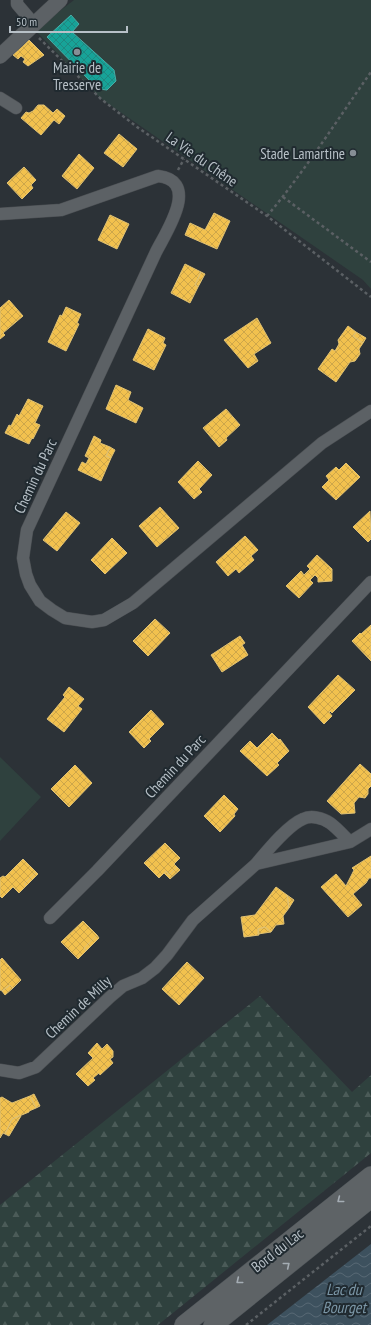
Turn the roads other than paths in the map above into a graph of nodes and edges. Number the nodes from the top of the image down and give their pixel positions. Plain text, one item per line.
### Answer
1 (17, 0) edge
2 (53, 2) edge
3 (32, 26) junction
4 (0, 56) edge
5 (0, 98) edge
6 (16, 108) dead end
7 (0, 214) edge
8 (371, 411) edge
9 (371, 582) edge
10 (371, 828) edge
11 (350, 842) junction
12 (256, 864) junction
13 (50, 918) dead end
14 (0, 1070) edge
15 (371, 1176) edge
16 (371, 1198) edge
17 (184, 1325) edge
18 (213, 1325) edge

1 - 3 street
2 - 3 street
3 - 4 street
5 - 6 street
7 - 8 street, Chemin du Parc
9 - 13 street, Chemin du Parc
10 - 11 street, Chemin de Milly
11 - 12 street, Chemin de Milly
11 - 12 street, Chemin de Milly
12 - 14 street, Chemin de Milly
15 -> 17 main road, Bord du Lac
18 -> 16 main road, Bord du Lac

